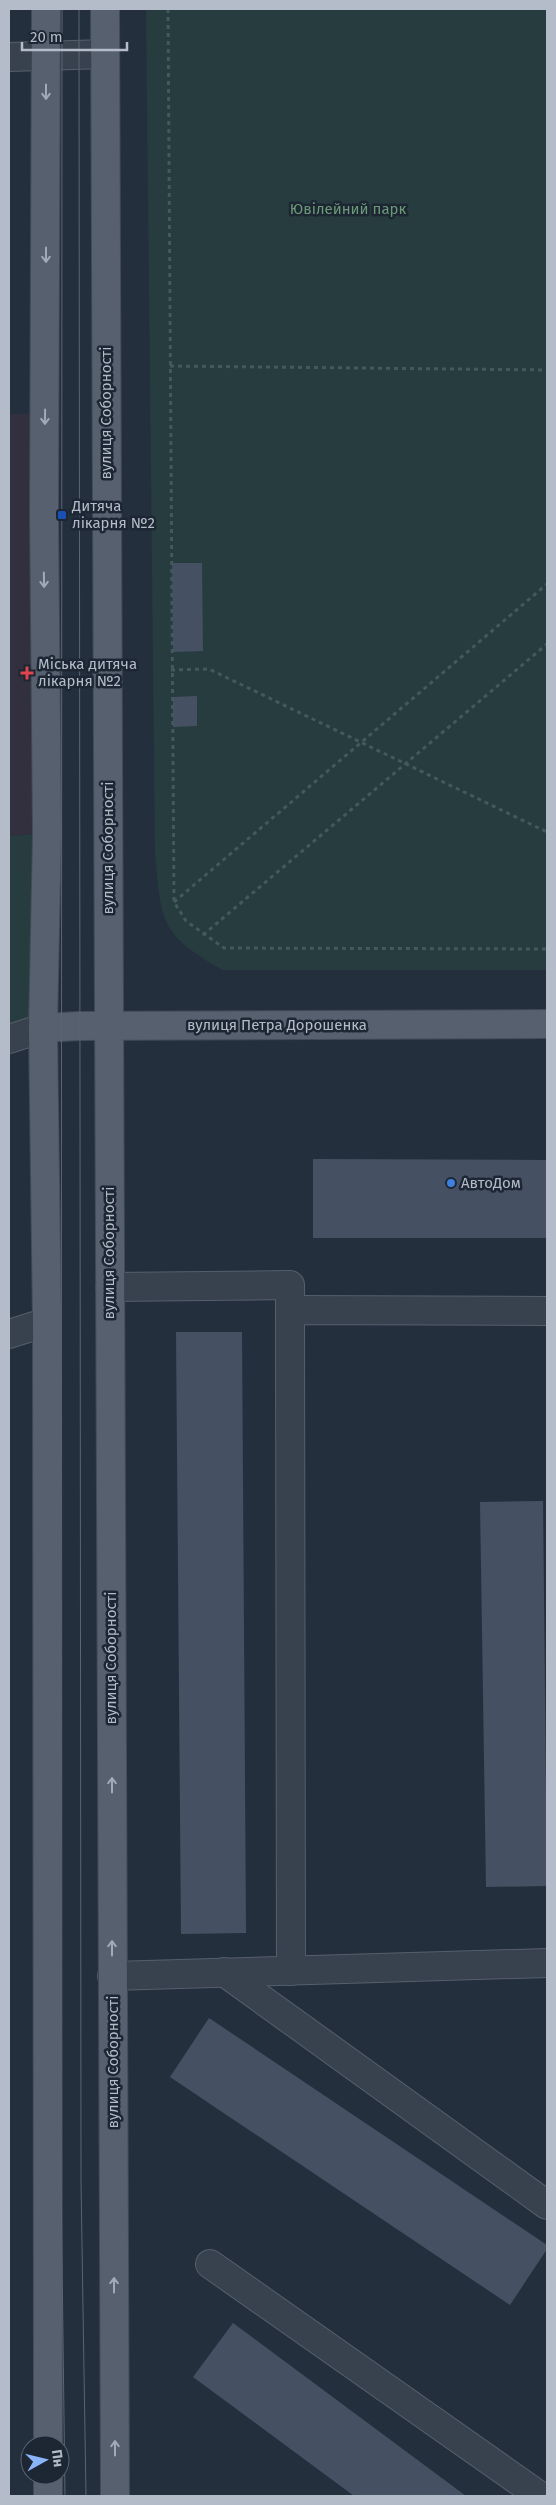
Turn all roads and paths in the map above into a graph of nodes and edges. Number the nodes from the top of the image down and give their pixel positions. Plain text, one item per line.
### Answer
1 (46, 9) edge
2 (105, 9) edge
3 (168, 9) edge
4 (105, 54) junction
5 (46, 56) junction
6 (9, 57) edge
7 (170, 366) junction
8 (547, 370) edge
9 (547, 584) edge
10 (547, 644) edge
11 (171, 670) junction
12 (361, 742) junction
13 (406, 764) junction
14 (547, 832) edge
15 (174, 902) junction
16 (203, 935) junction
17 (547, 949) edge
18 (547, 1024) edge
19 (108, 1026) junction
20 (43, 1028) junction
21 (9, 1039) edge
22 (110, 1287) junction
23 (290, 1310) junction
24 (547, 1310) edge
25 (48, 1322) junction
26 (9, 1334) edge
27 (547, 1963) edge
28 (291, 1971) junction
29 (224, 1972) junction
30 (112, 1976) junction
31 (547, 2205) edge
32 (210, 2264) dead end
33 (48, 2435) edge
34 (116, 2496) edge
35 (540, 2496) edge

1 - 5 main road
2 - 4 main road, вулиця Соборності
3 - 7 path
4 - 5 street
4 - 19 main road, вулиця Соборності
5 - 6 street
5 -> 20 main road
7 - 8 path
7 - 11 path
9 - 12 path
10 - 13 path
11 - 12 path
11 - 15 path
12 - 13 path
12 - 15 path
13 - 14 path
13 - 16 path
15 - 16 path
16 - 17 path
18 - 19 main road, вулиця Петра Дорошенка
19 - 20 main road, вулиця Петра Дорошенка
19 - 22 main road, вулиця Соборності
20 - 21 street, вулиця Петра Дорошенка
20 - 25 main road
22 - 23 street
30 -> 22 main road, вулиця Соборності
23 - 24 street
23 - 28 street
25 - 26 street
25 - 33 main road
27 - 28 street
28 - 29 street
29 - 30 street
29 - 31 street
34 -> 30 main road, вулиця Соборності
32 - 35 street

